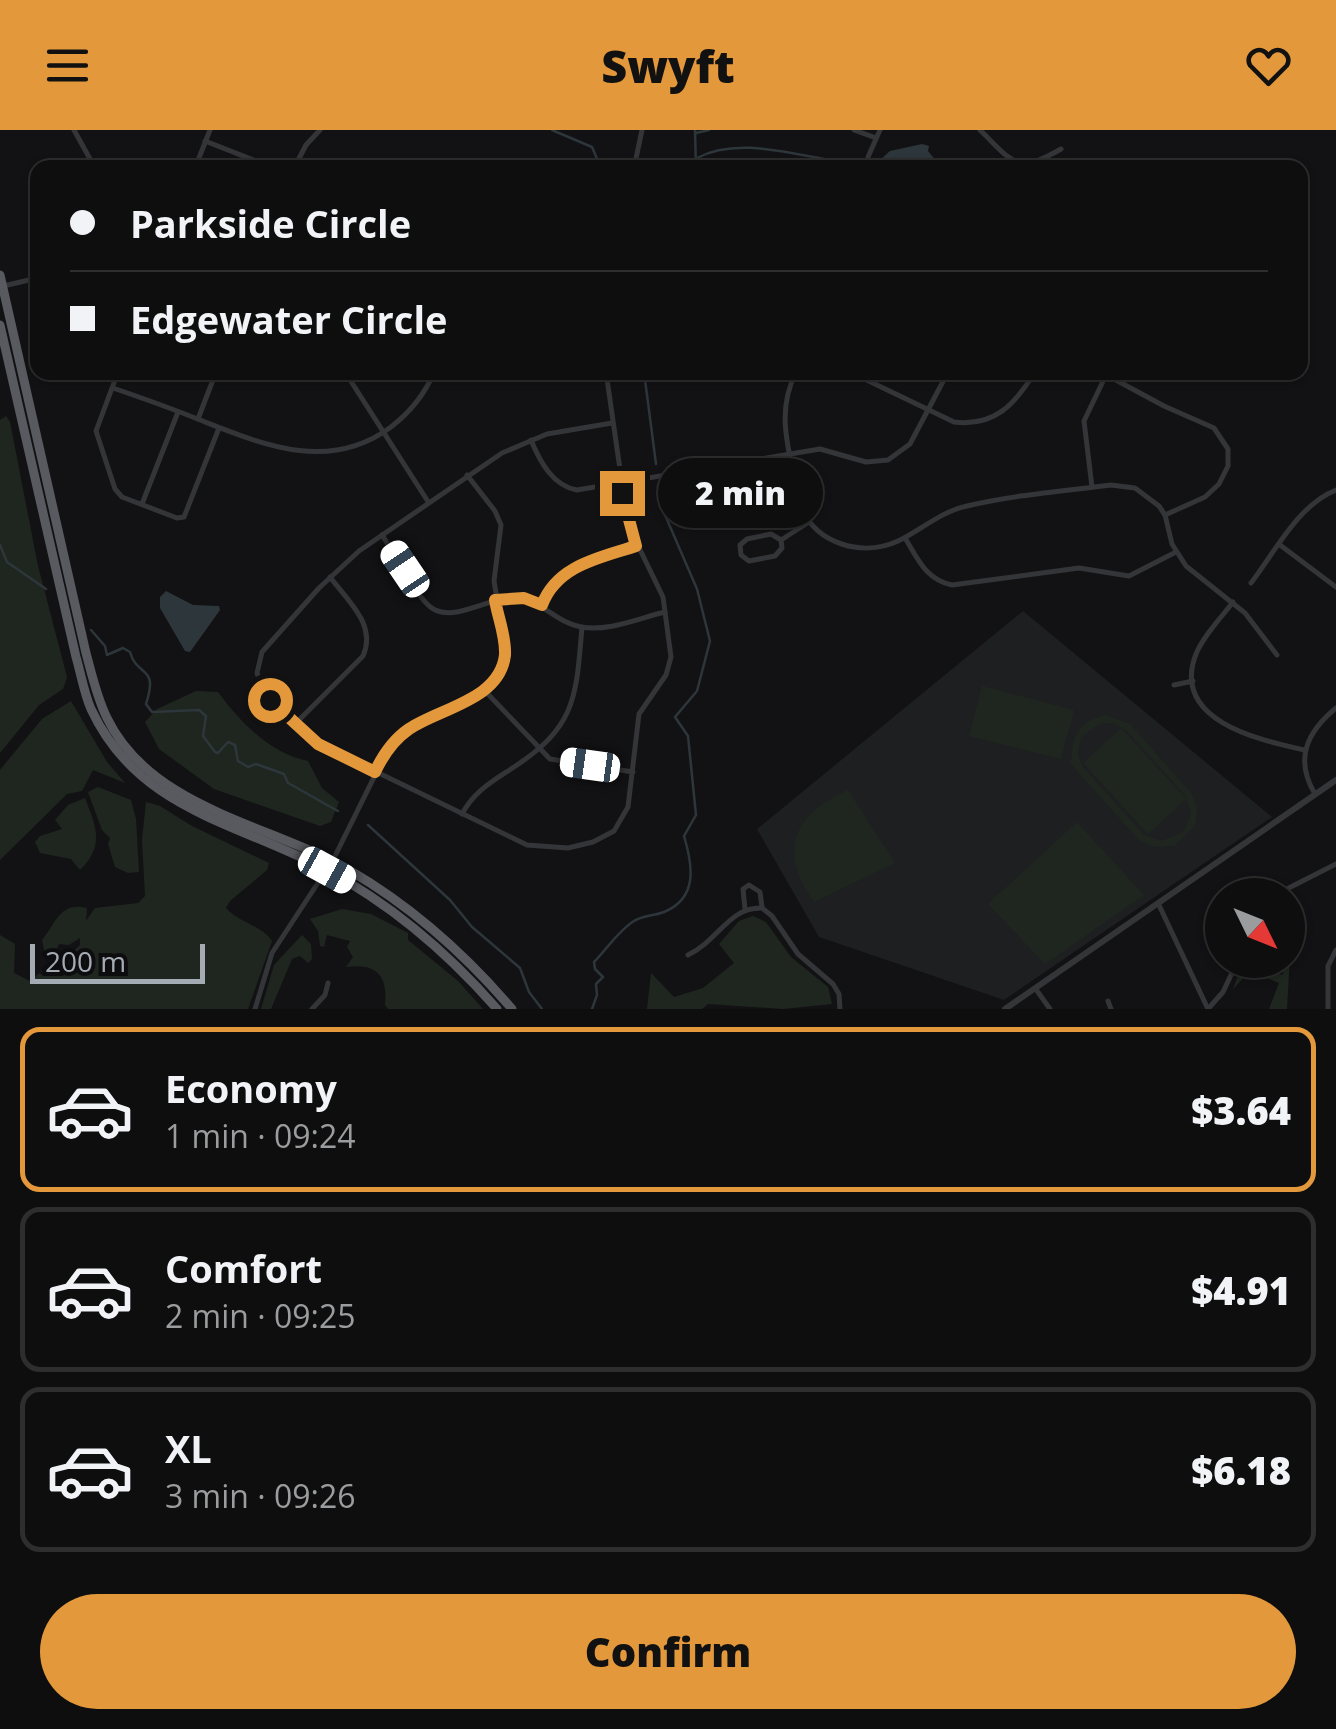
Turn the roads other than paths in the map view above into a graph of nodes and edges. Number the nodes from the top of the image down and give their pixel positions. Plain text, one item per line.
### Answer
1 (74, 130) edge
2 (210, 130) edge
3 (320, 130) edge
4 (642, 130) edge
5 (854, 130) edge
6 (880, 130) edge
7 (980, 130) edge
8 (876, 138) junction
9 (205, 141) junction
10 (1061, 149) dead end
11 (91, 160) edge
12 (198, 160) edge
13 (254, 160) edge
14 (298, 160) edge
15 (636, 160) edge
16 (868, 160) edge
17 (1012, 160) edge
18 (1043, 160) edge
19 (30, 279) edge
20 (1, 282) edge
21 (0, 325) edge
22 (115, 380) edge
23 (213, 380) edge
24 (350, 380) edge
25 (429, 380) edge
26 (607, 380) edge
27 (792, 380) edge
28 (867, 380) edge
29 (944, 380) edge
30 (1029, 380) edge
31 (1101, 380) edge
32 (1117, 380) edge
33 (112, 388) junction
34 (929, 410) junction
35 (178, 412) junction
36 (198, 419) junction
37 (612, 423) junction
38 (219, 428) junction
39 (382, 433) junction
40 (530, 440) junction
41 (789, 454) junction
42 (467, 475) junction
43 (621, 484) junction
44 (1092, 487) junction
45 (1336, 490) edge
46 (428, 501) junction
47 (142, 504) junction
48 (1166, 516) junction
49 (810, 522) junction
50 (382, 534) junction
51 (904, 537) junction
52 (781, 540) junction
53 (1280, 545) junction
54 (636, 546) junction
55 (1176, 552) junction
56 (330, 577) junction
57 (1251, 583) dead end
58 (1336, 587) edge
59 (495, 600) junction
60 (1234, 602) junction
61 (542, 605) junction
62 (665, 612) junction
63 (582, 626) junction
64 (1276, 655) dead end
65 (1193, 680) junction
66 (1174, 685) dead end
67 (484, 690) junction
68 (1336, 708) edge
69 (296, 723) junction
70 (538, 750) junction
71 (1304, 750) junction
72 (375, 772) junction
73 (632, 772) junction
74 (1336, 780) edge
75 (1315, 794) junction
76 (462, 814) junction
77 (1336, 864) edge
78 (330, 866) junction
79 (1305, 880) edge
80 (1158, 903) junction
81 (762, 908) junction
82 (745, 909) junction
83 (1336, 950) edge
84 (688, 955) dead end
85 (1230, 978) edge
86 (328, 983) dead end
87 (1035, 988) junction
88 (1108, 1001) dead end
89 (256, 1009) edge
90 (312, 1009) edge
91 (497, 1009) edge
92 (512, 1009) edge
93 (840, 1009) edge
94 (1004, 1009) edge
95 (1050, 1009) edge
96 (1111, 1009) edge
97 (1208, 1009) edge
98 (1328, 1009) edge

1 - 11 street
2 - 9 street
3 - 14 street
4 - 15 street
5 - 8 street
6 - 8 street
7 - 17 street
8 - 16 street
9 - 12 street
9 - 13 street
10 - 18 street
19 - 20 street
20 - 78 highway
21 - 78 highway
22 - 33 street
23 - 36 street
24 - 39 street
25 - 39 street
26 - 37 street
27 - 41 street
28 - 34 street
29 - 34 street
30 - 34 street
31 - 44 street
32 - 48 street
33 - 35 street
33 - 47 street
34 - 41 street
35 - 36 street
35 - 47 street
36 - 38 street
37 - 40 street
37 - 43 street
38 - 39 street
38 - 47 street
39 - 46 street
40 - 42 street
40 - 43 street
41 - 43 street
41 - 49 street
42 - 46 street
42 - 59 street
43 - 54 street
44 - 48 street
44 - 51 street
45 - 53 street
46 - 50 street
48 - 55 street
49 - 51 street
49 - 52 street
50 - 56 street
50 - 59 street
51 - 55 street
52 - 52 street
53 - 57 street
53 - 58 street
54 - 61 street
54 - 62 street
55 - 60 street
56 - 69 street
56 - 69 street
59 - 61 street
59 - 67 street
60 - 64 street
60 - 65 street
61 - 63 street
62 - 63 street
62 - 73 street
63 - 70 street
65 - 66 street
65 - 71 street
67 - 70 street
67 - 72 street
68 - 71 street
69 - 72 street
70 - 73 street
70 - 76 street
71 - 75 street
72 - 76 street
72 - 78 street
73 - 76 street
74 - 75 street
75 - 80 street
77 - 79 street
78 - 89 street
78 - 91 highway
78 - 92 highway
80 - 87 street
80 - 97 street
81 - 82 street
81 - 82 street
81 - 93 street
82 - 84 street
83 - 98 street
85 - 97 street
86 - 90 street
87 - 94 street
87 - 95 street
88 - 96 street

